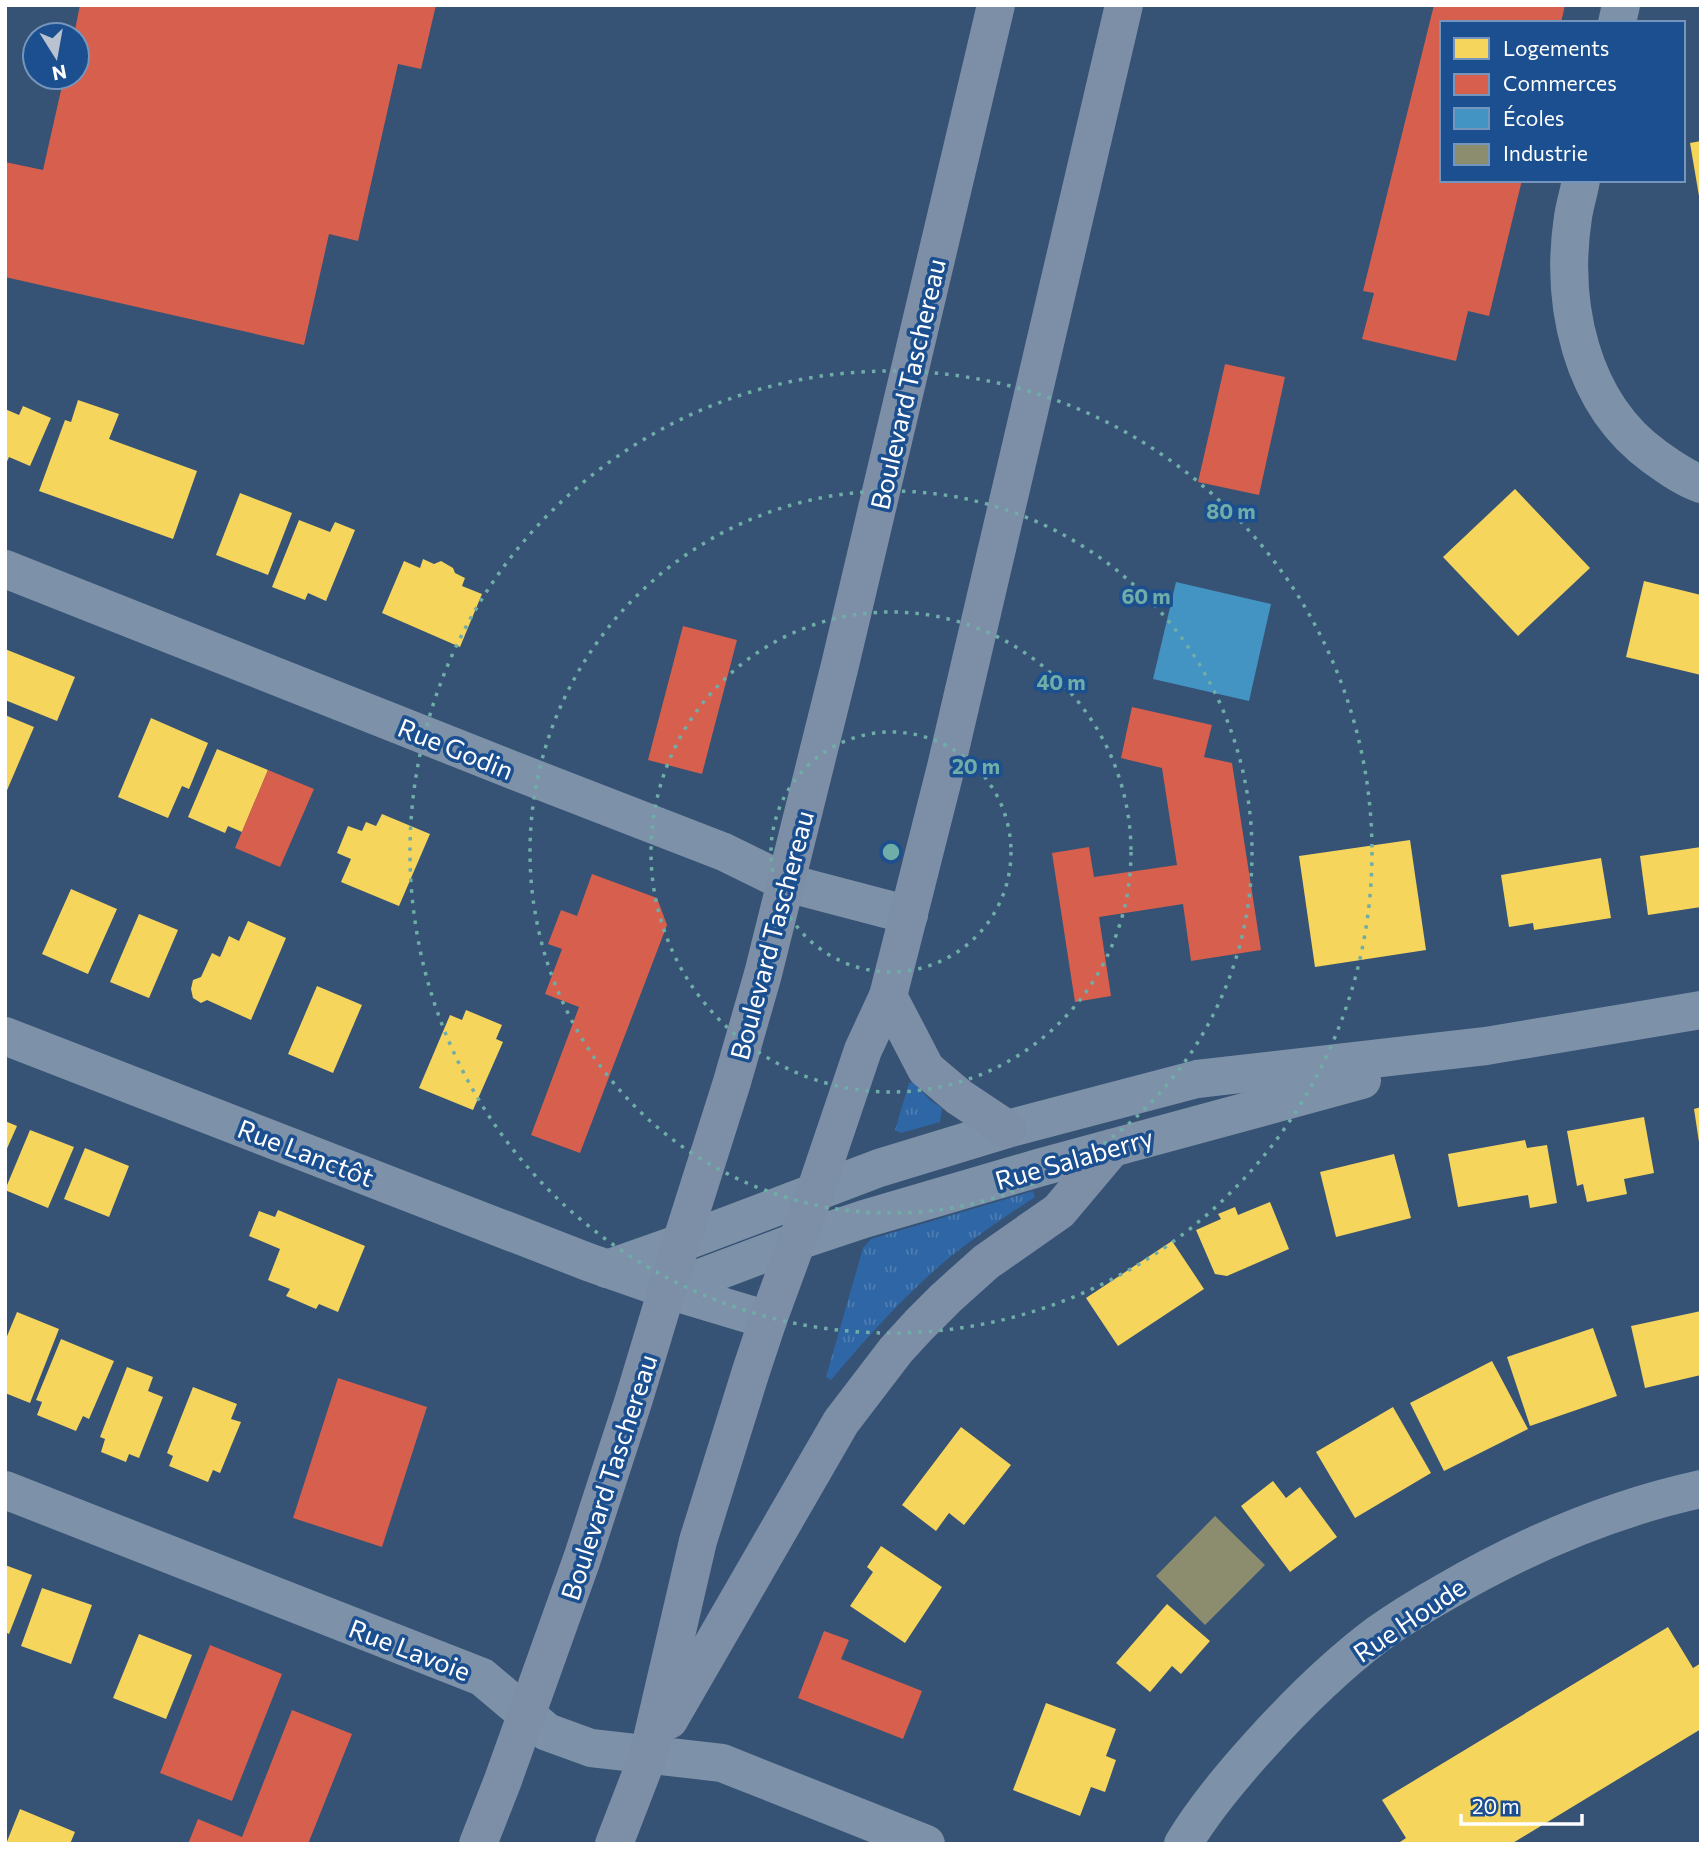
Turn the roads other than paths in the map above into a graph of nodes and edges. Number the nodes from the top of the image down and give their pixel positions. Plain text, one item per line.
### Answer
1 (996, 5) edge
2 (1124, 5) edge
3 (1581, 182) edge
4 (1701, 484) edge
5 (5, 569) edge
6 (787, 883) junction
7 (909, 915) junction
8 (888, 996) junction
9 (1701, 1010) edge
10 (5, 1036) edge
11 (1486, 1046) junction
12 (1007, 1129) junction
13 (1112, 1147) junction
14 (815, 1192) junction
15 (798, 1241) junction
16 (681, 1244) junction
17 (607, 1269) junction
18 (668, 1290) junction
19 (768, 1320) junction
20 (1701, 1489) edge
21 (5, 1490) edge
22 (527, 1715) junction
23 (648, 1756) junction
24 (478, 1844) edge
25 (614, 1844) edge
26 (926, 1844) edge
27 (1183, 1844) edge

1 - 6 main road, Boulevard Taschereau
2 - 7 main road
3 - 4 street
5 - 6 street, Rue Godin
6 - 7 street, Rue Godin
6 - 16 main road, Boulevard Taschereau
7 - 8 main road
8 - 12 main road
8 - 14 main road
9 - 11 street, Rue Salaberry
10 - 17 street, Rue Lanctôt
11 - 12 street, Rue Salaberry
11 - 13 street, Rue Salaberry
12 - 14 street, Rue Salaberry
13 - 15 street, Rue Salaberry
13 - 23 main road
14 - 15 main road
14 - 16 street, Rue Salaberry
15 - 18 street, Rue Salaberry
15 - 19 main road
16 - 17 street
16 - 18 main road, Boulevard Taschereau
17 - 18 street, Rue Lanctôt
18 - 19 street, Rue Lanctôt
18 - 22 main road, Boulevard Taschereau
19 - 23 main road
20 - 27 street, Rue Houde
21 - 22 street, Rue Lavoie
22 - 23 street, Rue Lavoie
22 - 24 main road, Boulevard Taschereau
23 - 25 main road
23 - 26 street, Rue Lavoie

